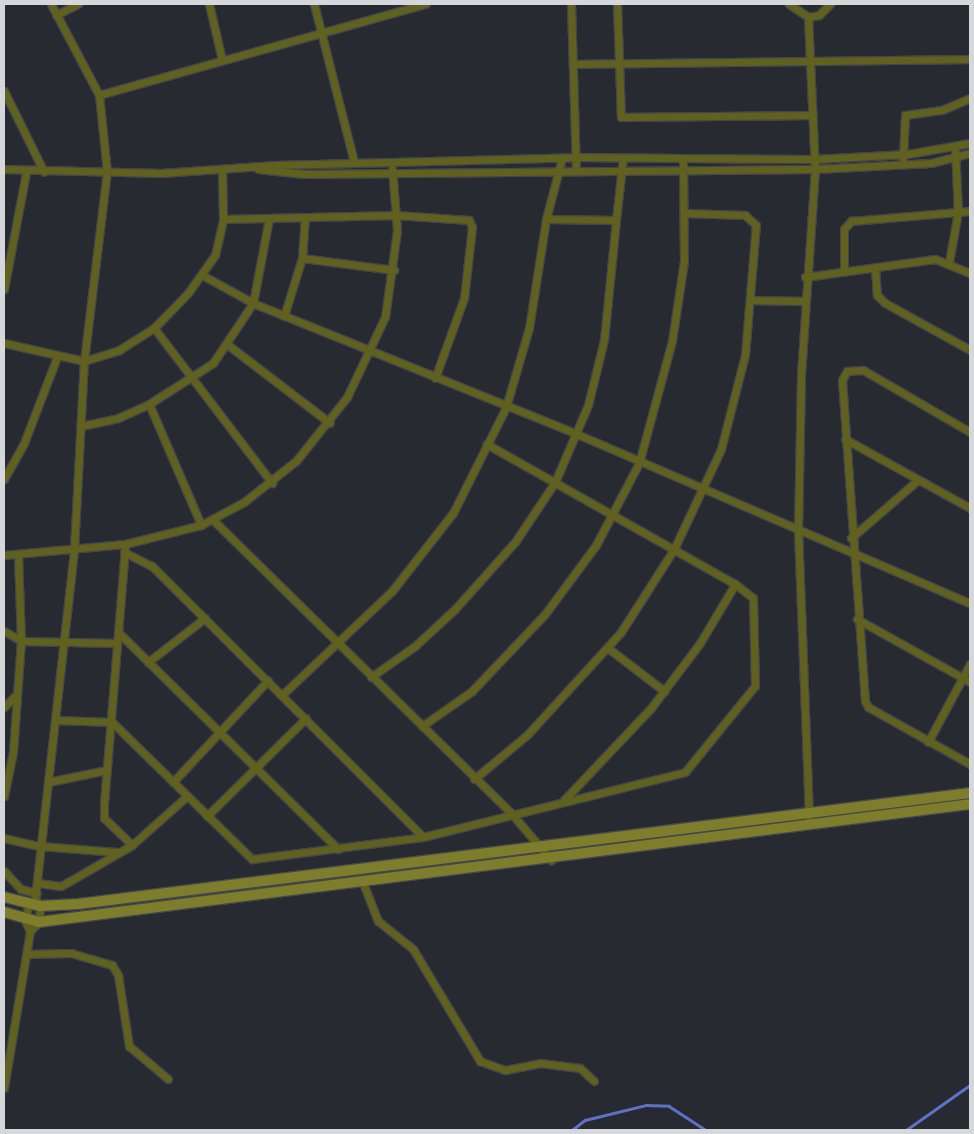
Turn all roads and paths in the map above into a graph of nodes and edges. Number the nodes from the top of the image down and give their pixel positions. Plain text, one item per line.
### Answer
1 (51, 4) edge
2 (78, 4) edge
3 (209, 4) edge
4 (314, 4) edge
5 (426, 4) edge
6 (572, 4) edge
7 (617, 4) edge
8 (788, 4) edge
9 (830, 4) edge
10 (56, 15) junction
11 (808, 17) junction
12 (322, 31) junction
13 (970, 59) edge
14 (222, 60) junction
15 (810, 62) junction
16 (618, 63) junction
17 (573, 64) junction
18 (4, 91) edge
19 (99, 95) junction
20 (970, 98) edge
21 (811, 115) junction
22 (970, 143) edge
23 (955, 148) junction
24 (970, 153) edge
25 (902, 154) junction
26 (576, 157) junction
27 (562, 158) junction
28 (623, 158) junction
29 (683, 158) junction
30 (746, 158) junction
31 (956, 158) junction
32 (482, 159) junction
33 (814, 159) junction
34 (432, 160) junction
35 (391, 161) junction
36 (354, 162) junction
37 (328, 163) junction
38 (903, 165) junction
39 (4, 169) edge
40 (222, 169) junction
41 (256, 169) junction
42 (576, 169) junction
43 (622, 169) junction
44 (683, 169) junction
45 (745, 169) junction
46 (814, 169) junction
47 (559, 170) junction
48 (432, 171) junction
49 (482, 171) junction
50 (44, 172) junction
51 (107, 172) junction
52 (392, 172) junction
53 (26, 173) junction
54 (328, 173) junction
55 (958, 212) junction
56 (970, 212) edge
57 (684, 213) junction
58 (396, 215) junction
59 (269, 218) junction
60 (305, 218) junction
61 (223, 219) junction
62 (546, 219) junction
63 (616, 220) junction
64 (302, 258) junction
65 (949, 262) junction
66 (875, 268) junction
67 (394, 270) junction
68 (844, 272) junction
69 (970, 273) edge
70 (202, 275) junction
71 (806, 277) junction
72 (4, 289) edge
73 (750, 300) junction
74 (804, 301) junction
75 (253, 303) junction
76 (284, 316) junction
77 (154, 328) junction
78 (4, 342) edge
79 (228, 345) junction
80 (970, 350) edge
81 (371, 351) junction
82 (57, 356) junction
83 (84, 361) junction
84 (435, 378) junction
85 (192, 380) junction
86 (149, 404) junction
87 (506, 406) junction
88 (330, 423) junction
89 (81, 426) junction
90 (970, 432) edge
91 (577, 434) junction
92 (845, 439) junction
93 (487, 444) junction
94 (640, 463) junction
95 (4, 479) edge
96 (918, 480) junction
97 (555, 482) junction
98 (272, 483) junction
99 (704, 492) junction
100 (970, 508) edge
101 (612, 516) junction
102 (213, 520) junction
103 (201, 525) junction
104 (798, 530) junction
105 (851, 538) junction
106 (125, 548) junction
107 (674, 549) junction
108 (74, 550) junction
109 (852, 552) junction
110 (4, 555) edge
111 (18, 557) junction
112 (735, 584) junction
113 (970, 603) edge
114 (205, 618) junction
115 (857, 619) junction
116 (4, 631) edge
117 (118, 632) junction
118 (21, 641) junction
119 (335, 641) junction
120 (117, 643) junction
121 (64, 644) junction
122 (608, 648) junction
123 (148, 662) junction
124 (970, 664) edge
125 (371, 677) junction
126 (962, 678) junction
127 (268, 680) junction
128 (970, 682) edge
129 (664, 691) junction
130 (18, 694) junction
131 (283, 694) junction
132 (4, 707) edge
133 (306, 718) junction
134 (56, 720) junction
135 (112, 722) junction
136 (422, 726) junction
137 (221, 734) junction
138 (928, 742) junction
139 (970, 764) edge
140 (256, 768) junction
141 (107, 770) junction
142 (6, 777) edge
143 (474, 780) junction
144 (48, 782) junction
145 (173, 782) junction
146 (970, 793) edge
147 (4, 796) edge
148 (187, 796) junction
149 (563, 801) junction
150 (970, 804) edge
151 (511, 813) junction
152 (809, 813) junction
153 (207, 816) junction
154 (810, 824) junction
155 (423, 837) junction
156 (4, 838) edge
157 (132, 845) junction
158 (40, 846) junction
159 (543, 848) junction
160 (338, 849) junction
161 (119, 852) junction
162 (552, 860) junction
163 (4, 871) edge
164 (37, 883) junction
165 (363, 883) junction
166 (4, 897) edge
167 (34, 900) junction
168 (4, 912) edge
169 (25, 921) junction
170 (39, 922) junction
171 (30, 931) junction
172 (26, 954) junction
173 (6, 1054) edge
174 (168, 1079) dead end
175 (594, 1081) dead end
176 (4, 1088) edge

1 - 10 street
2 - 10 street
3 - 14 street
4 - 12 street
5 - 12 street
6 - 17 street
7 - 16 street
8 - 11 street
9 - 11 street
10 - 19 street
11 - 15 street
12 - 14 street
12 - 36 street
13 - 15 street
14 - 19 street
15 - 16 street
15 - 21 street
16 - 17 street
16 - 21 street
17 - 26 street
18 - 50 street
19 - 51 street
20 - 25 street
21 - 33 street
22 - 23 street
23 - 25 street
23 - 31 street
24 - 31 street
25 - 33 street
25 - 38 street
26 - 27 street
26 - 28 street
26 - 42 street
27 - 32 street
27 - 47 street
28 - 29 street
28 - 43 street
29 - 30 street
29 - 44 street
30 - 33 street
30 - 45 street
31 - 38 street
31 - 55 street
32 - 34 street
32 - 49 street
33 - 46 street
34 - 35 street
34 - 48 street
35 - 36 street
35 - 52 street
36 - 37 street
37 - 41 street
37 - 54 street
38 - 46 street
39 - 53 street
40 - 41 street
40 - 51 street
40 - 61 street
41 - 54 street
42 - 43 street
42 - 47 street
43 - 44 street
43 - 63 street
44 - 45 street
44 - 57 street
45 - 46 street
46 - 71 street
47 - 49 street
47 - 62 street
48 - 49 street
48 - 52 street
50 - 51 street
50 - 53 street
51 - 83 street
52 - 54 street
52 - 58 street
53 - 72 street
55 - 56 street
55 - 65 street
55 - 68 street
57 - 73 street
57 - 94 street
58 - 60 street
58 - 67 street
58 - 84 street
59 - 60 street
59 - 61 street
59 - 75 street
60 - 64 street
61 - 70 street
62 - 63 street
62 - 87 street
63 - 91 street
64 - 67 street
64 - 76 street
65 - 66 street
65 - 69 street
66 - 68 street
66 - 80 street
67 - 81 street
68 - 71 street
70 - 75 street
70 - 77 street
71 - 74 street
73 - 74 street
73 - 99 street
74 - 104 street
75 - 76 street
75 - 79 street
76 - 81 street
77 - 83 street
77 - 85 street
78 - 82 street
79 - 85 street
79 - 88 street
81 - 84 street
81 - 88 street
82 - 83 street
82 - 95 street
83 - 89 street
84 - 87 street
85 - 86 street
85 - 98 street
86 - 89 street
86 - 103 street
87 - 91 street
87 - 93 street
88 - 98 street
89 - 108 street
90 - 92 street
91 - 94 street
91 - 97 street
92 - 96 street
92 - 105 street
93 - 97 street
93 - 119 street
94 - 99 street
94 - 101 street
96 - 100 street
96 - 105 street
97 - 101 street
97 - 125 street
98 - 102 street
99 - 104 street
99 - 107 street
101 - 107 street
101 - 136 street
102 - 103 street
102 - 119 street
103 - 106 street
104 - 109 street
104 - 152 street
105 - 109 street
106 - 108 street
106 - 114 street
106 - 117 street
107 - 112 street
107 - 122 street
108 - 111 street
108 - 121 street
109 - 113 street
109 - 115 street
110 - 111 street
111 - 118 street
112 - 129 street
112 - 149 street
114 - 123 street
114 - 127 street
115 - 126 street
115 - 138 street
116 - 118 street
117 - 120 street
117 - 123 street
118 - 121 street
118 - 130 street
119 - 125 street
119 - 131 street
120 - 121 street
120 - 135 street
121 - 134 street
122 - 129 street
122 - 143 street
123 - 137 street
124 - 126 street
125 - 136 street
126 - 128 street
126 - 138 street
127 - 131 street
127 - 137 street
129 - 149 street
130 - 132 street
130 - 142 street
131 - 133 street
133 - 140 street
133 - 155 street
134 - 135 street
134 - 144 street
135 - 141 street
135 - 145 street
136 - 143 street
137 - 140 street
137 - 145 street
138 - 139 street
140 - 153 street
140 - 160 street
141 - 144 street
141 - 157 street
142 - 147 street
143 - 151 street
144 - 158 street
145 - 148 street
146 - 152 main road
148 - 153 street
148 - 157 street
149 - 151 street
150 - 154 main road
151 - 155 street
151 - 159 street
152 - 154 street
152 - 159 main road
153 - 160 street
154 - 162 main road
155 - 160 street
156 - 158 street
157 - 161 street
158 - 161 street
158 - 164 street
159 - 162 street
159 - 167 main road
161 - 164 street
162 - 165 main road
163 - 167 street
164 - 167 street
165 - 170 main road
165 - 175 street
166 - 167 main road
167 - 169 street
167 - 170 street
168 - 169 main road
169 - 170 main road
169 - 171 street
170 - 171 street
171 - 172 street
172 - 173 street
172 - 174 street
173 - 176 street

